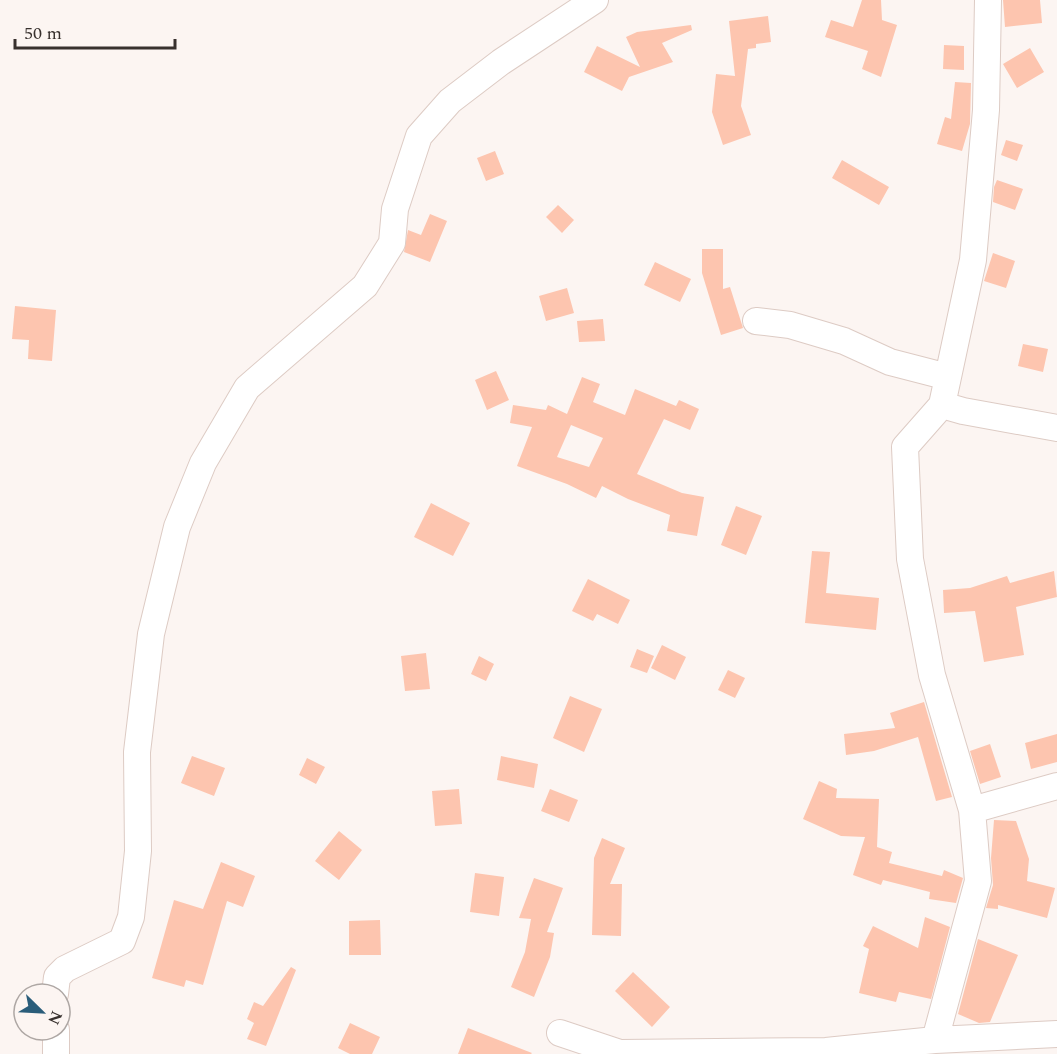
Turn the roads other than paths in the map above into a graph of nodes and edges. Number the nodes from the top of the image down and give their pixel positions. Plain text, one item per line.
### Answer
1 (595, 0) edge
2 (988, 0) edge
3 (756, 321) dead end
4 (948, 377) junction
5 (942, 405) junction
6 (1057, 428) edge
7 (1057, 786) edge
8 (972, 810) junction
9 (57, 982) edge
10 (560, 1033) dead end
11 (1057, 1034) edge
12 (935, 1040) junction
13 (825, 1053) edge

1 - 9 street
2 - 4 street
3 - 4 street
4 - 5 street
5 - 6 street
5 - 8 street
7 - 8 street
8 - 12 street
10 - 13 street
11 - 12 street
12 - 13 street

